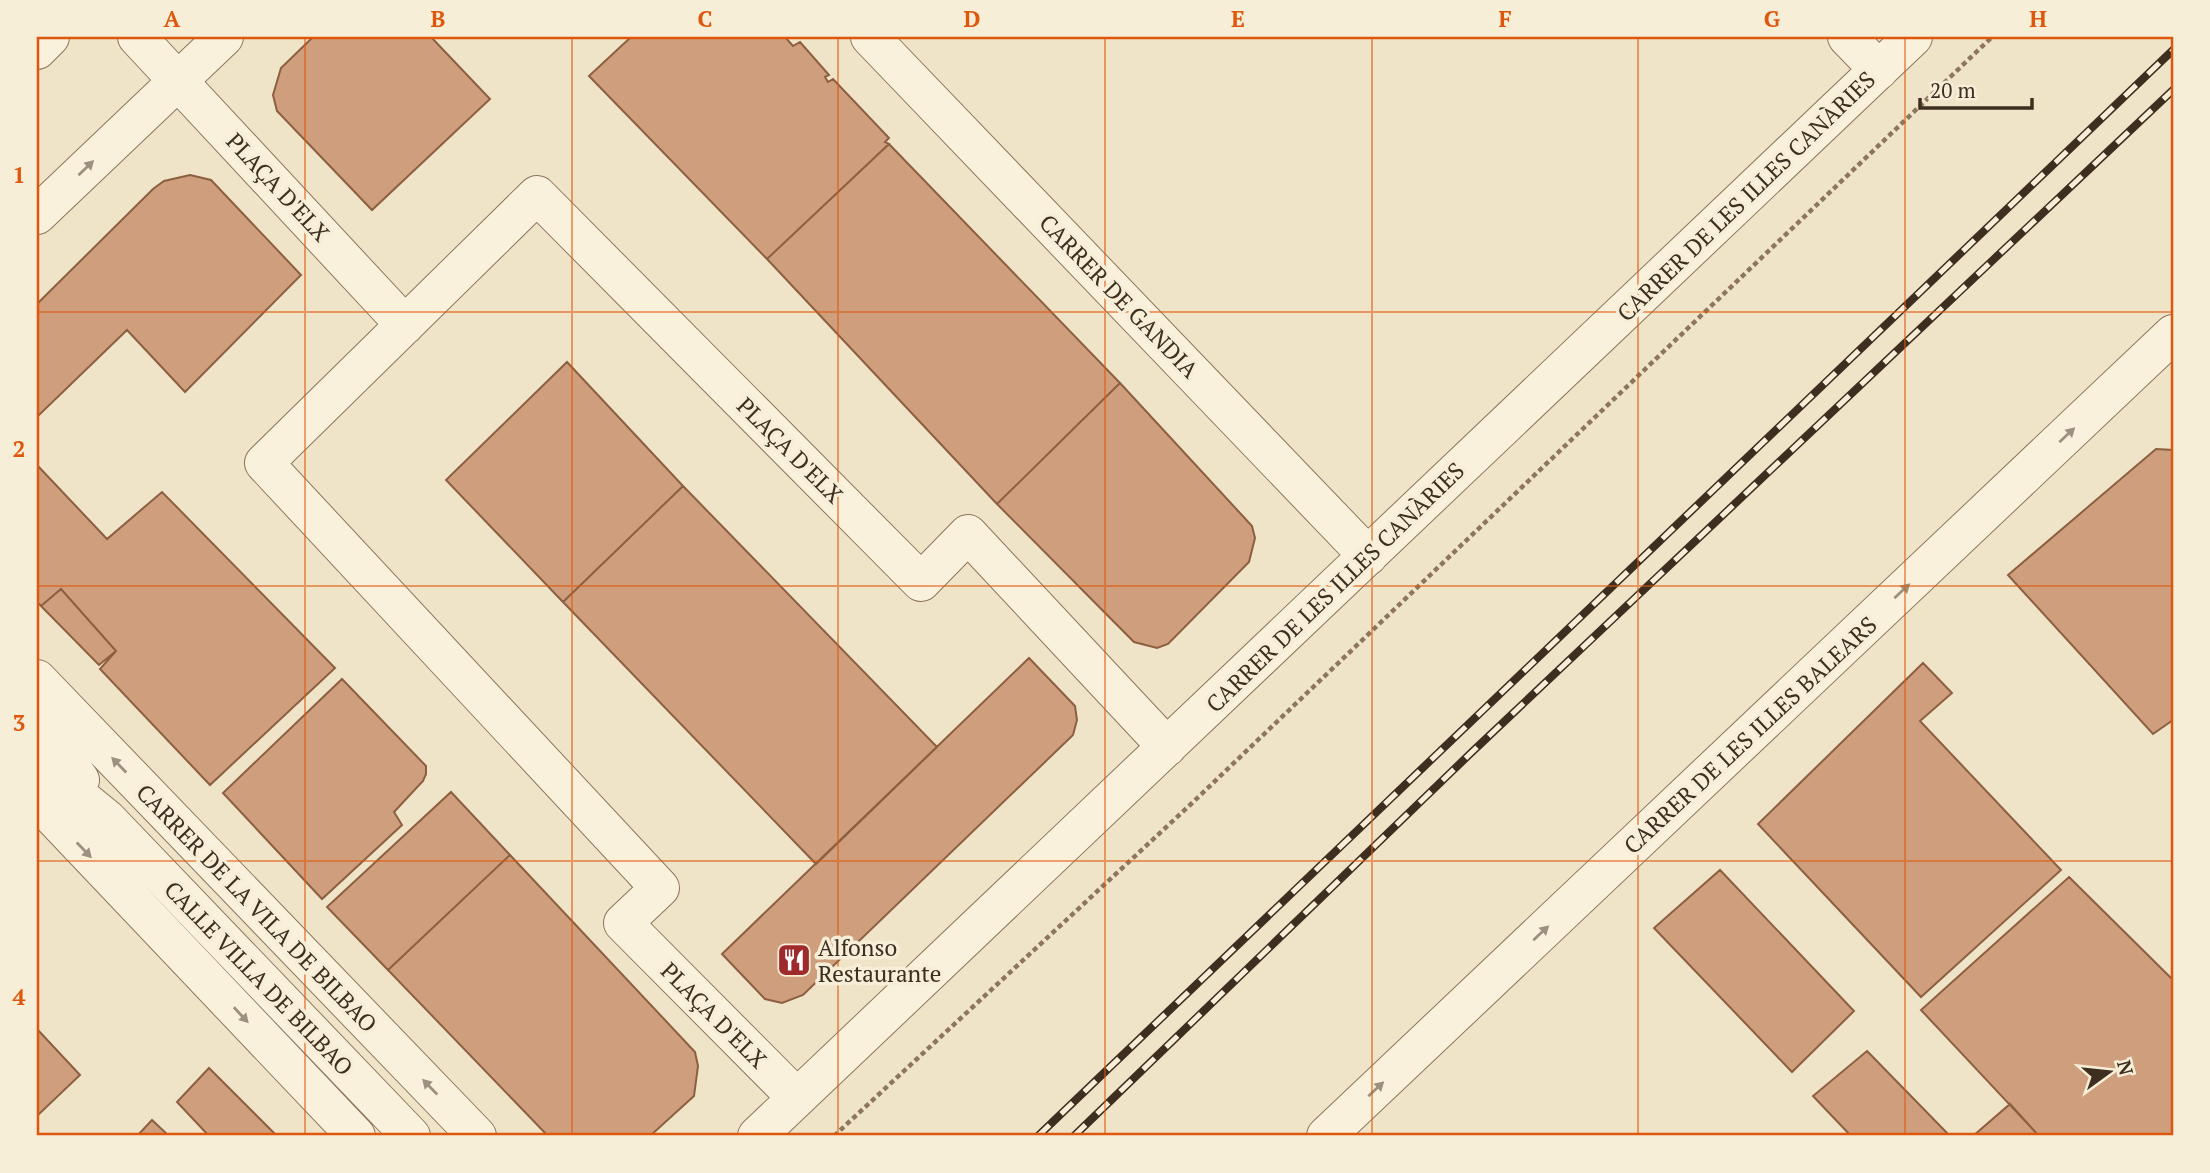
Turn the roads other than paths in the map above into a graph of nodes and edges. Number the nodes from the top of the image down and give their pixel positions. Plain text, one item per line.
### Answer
1 (50, 37) edge
2 (137, 37) edge
3 (223, 37) edge
4 (870, 37) edge
5 (1847, 37) edge
6 (1913, 37) edge
7 (37, 50) edge
8 (1879, 70) junction
9 (178, 80) junction
10 (37, 215) edge
11 (405, 325) junction
12 (2167, 353) edge
13 (1368, 556) junction
14 (37, 680) edge
15 (37, 719) edge
16 (1167, 747) junction
17 (37, 762) edge
18 (37, 800) edge
19 (107, 819) junction
20 (797, 1098) junction
21 (356, 1136) edge
22 (411, 1136) edge
23 (477, 1136) edge
24 (757, 1136) edge
25 (1326, 1136) edge

1 - 7 street
2 - 9 street, PLAÇA D'ELX
3 - 9 street
4 - 13 street, CARRER DE GANDIA
5 - 8 street
6 - 8 street, CARRER DE LES ILLES CANÀRIES
8 - 13 street, CARRER DE LES ILLES CANÀRIES
10 -> 9 street
9 - 11 street, PLAÇA D'ELX
11 - 16 street, PLAÇA D'ELX
11 - 20 street, PLAÇA D'ELX
25 -> 12 street, CARRER DE LES ILLES BALEARS
13 - 16 street, CARRER DE LES ILLES CANÀRIES
23 -> 14 street, CARRER DE LA VILA DE BILBAO
15 - 19 street, CALLE VILLA DE BILBAO
16 - 20 street, CARRER DE LES ILLES CANÀRIES
17 - 19 street, CALLE VILLA DE BILBAO
18 -> 21 street
19 - 22 street, CALLE VILLA DE BILBAO
20 - 24 street, CARRER DE LES ILLES CANÀRIES

